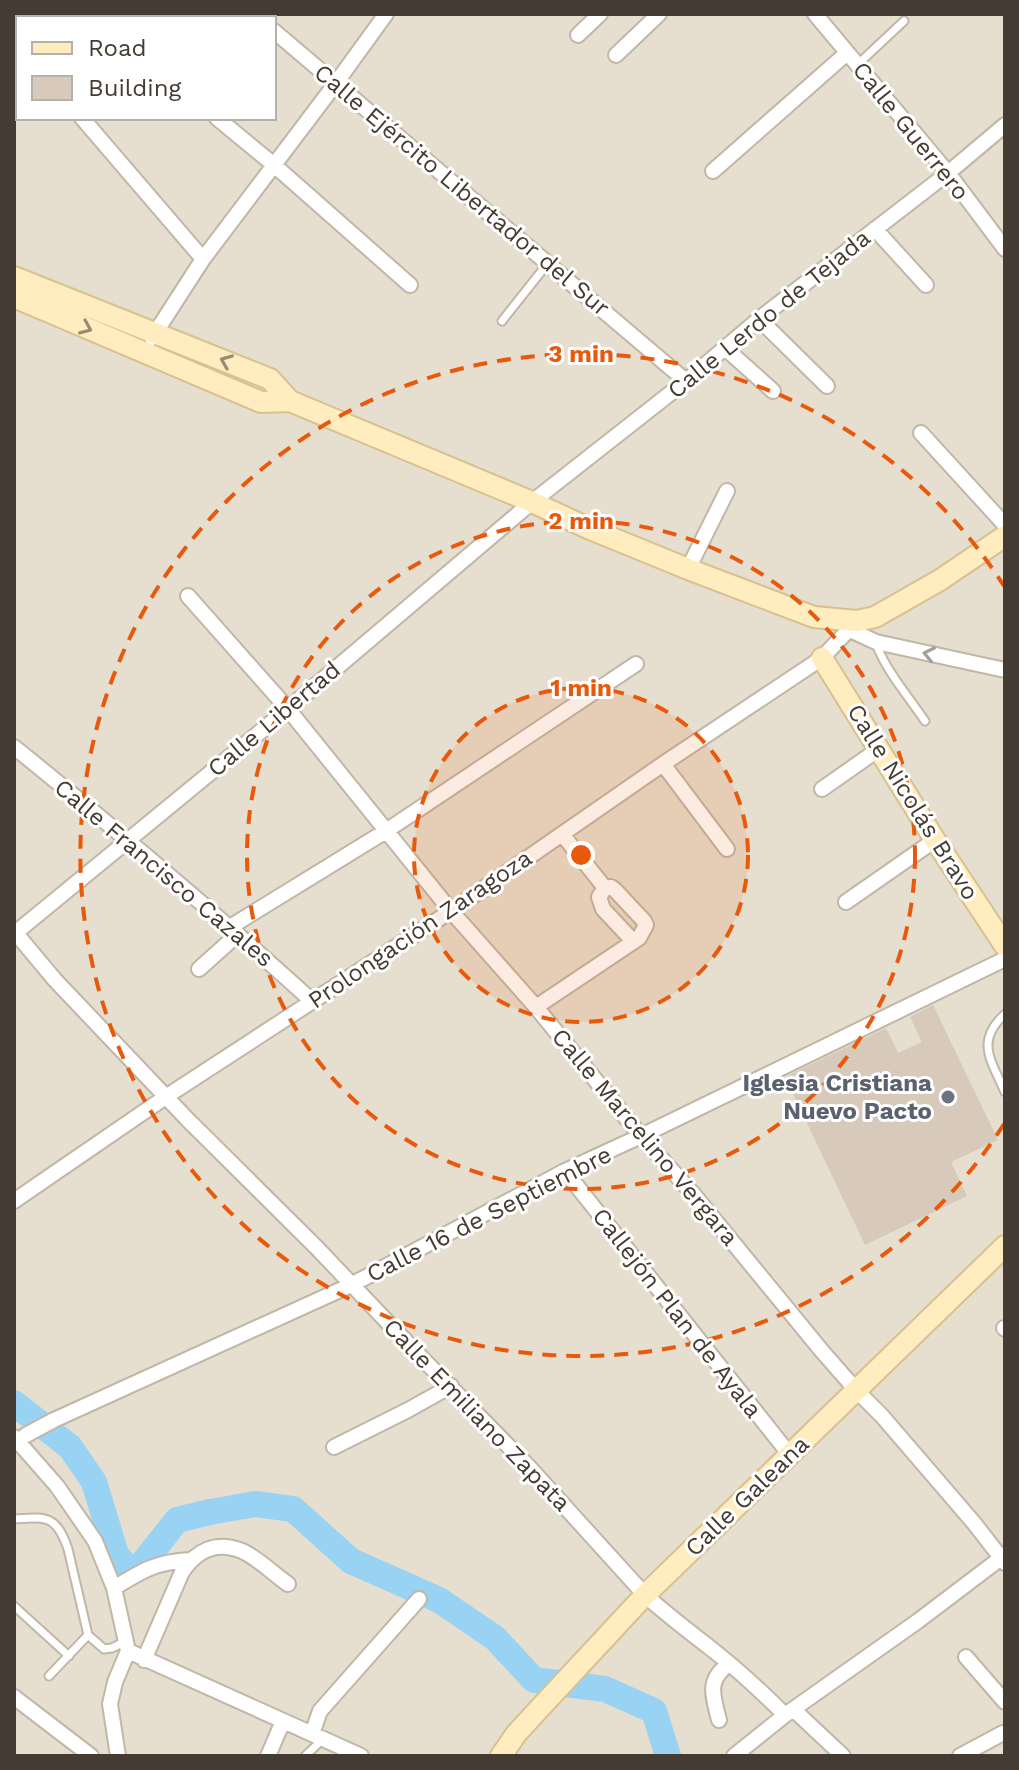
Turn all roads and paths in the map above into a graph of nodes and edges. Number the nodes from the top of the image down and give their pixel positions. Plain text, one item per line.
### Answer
1 (386, 14) edge
2 (600, 14) edge
3 (659, 14) edge
4 (815, 14) edge
5 (904, 21) dead end
6 (276, 33) edge
7 (578, 35) dead end
8 (616, 55) dead end
9 (852, 59) junction
10 (336, 83) junction
11 (84, 120) edge
12 (219, 120) edge
13 (1005, 125) edge
14 (274, 165) junction
15 (713, 171) dead end
16 (948, 173) junction
17 (875, 229) junction
18 (1005, 249) edge
19 (203, 259) junction
20 (548, 263) junction
21 (14, 277) edge
22 (410, 285) dead end
23 (926, 285) dead end
24 (28, 296) edge
25 (759, 319) junction
26 (502, 321) dead end
27 (155, 332) junction
28 (725, 348) junction
29 (145, 353) junction
30 (686, 381) junction
31 (827, 386) dead end
32 (773, 391) dead end
33 (290, 401) junction
34 (921, 433) dead end
35 (727, 491) dead end
36 (532, 502) junction
37 (1005, 525) edge
38 (1005, 536) edge
39 (688, 569) junction
40 (188, 596) dead end
41 (861, 623) junction
42 (876, 642) junction
43 (822, 658) junction
44 (636, 664) dead end
45 (1005, 670) edge
46 (288, 709) junction
47 (925, 721) dead end
48 (14, 747) edge
49 (879, 749) junction
50 (663, 764) junction
51 (822, 789) dead end
52 (386, 831) junction
53 (562, 834) junction
54 (128, 840) junction
55 (935, 840) junction
56 (727, 849) dead end
57 (603, 890) junction
58 (846, 902) dead end
59 (451, 911) junction
60 (234, 930) junction
61 (15, 933) edge
62 (636, 939) junction
63 (1005, 946) edge
64 (1005, 959) edge
65 (199, 969) dead end
66 (312, 1001) junction
67 (536, 1007) junction
68 (1005, 1014) edge
69 (1005, 1092) edge
70 (167, 1096) junction
71 (641, 1136) junction
72 (565, 1171) junction
73 (14, 1201) edge
74 (1005, 1246) edge
75 (351, 1285) junction
76 (451, 1386) junction
77 (856, 1390) junction
78 (18, 1439) edge
79 (334, 1447) dead end
80 (790, 1455) junction
81 (14, 1519) edge
82 (1004, 1558) edge
83 (190, 1560) junction
84 (288, 1584) dead end
85 (114, 1588) junction
86 (645, 1595) junction
87 (419, 1599) dead end
88 (14, 1606) edge
89 (88, 1635) junction
90 (127, 1646) junction
91 (69, 1656) junction
92 (966, 1657) dead end
93 (144, 1660) junction
94 (729, 1664) junction
95 (49, 1676) dead end
96 (14, 1697) edge
97 (1005, 1702) edge
98 (789, 1712) junction
99 (719, 1720) dead end
100 (283, 1721) junction
101 (1003, 1733) edge
102 (317, 1737) junction
103 (311, 1754) edge
104 (91, 1756) edge
105 (118, 1756) edge
106 (268, 1756) edge
107 (360, 1756) edge
108 (501, 1756) edge
109 (734, 1756) edge
110 (843, 1756) edge
111 (960, 1756) edge

1 - 10 street
2 - 7 street
3 - 8 street
4 - 9 street, Calle Guerrero
5 - 9 lane
6 - 10 street, Calle Ejército Libertador del Sur
9 - 15 street
9 - 16 street, Calle Guerrero
10 - 14 street
10 - 20 street, Calle Ejército Libertador del Sur
11 - 19 street
12 - 14 street
13 - 16 street, Calle Lerdo de Tejada
14 - 19 street
14 - 22 street
16 - 17 street, Calle Lerdo de Tejada
16 - 18 street, Calle Guerrero
17 - 23 street
17 - 25 street, Calle Lerdo de Tejada
19 - 27 street
20 - 26 lane
20 - 30 street, Calle Ejército Libertador del Sur
21 - 24 main road
24 - 27 main road
24 -> 29 main road
25 - 28 street, Calle Lerdo de Tejada
25 - 31 street
27 - 29 street
33 -> 27 main road
28 - 30 street, Calle Lerdo de Tejada
28 - 32 street
29 - 33 main road
30 - 36 street, Calle Lerdo de Tejada
33 - 36 main road
34 - 37 street
35 - 39 street
36 - 39 main road
36 - 46 street, Calle Libertad
38 - 41 main road
39 - 41 main road
40 - 46 street, Calle Marcelino Vergara
41 - 42 street
41 - 43 street, Prolongación Zaragoza
45 -> 42 street
42 - 47 lane
43 - 49 main road, Calle Nicolás Bravo
43 - 50 street, Prolongación Zaragoza
44 - 52 street
46 - 52 street, Calle Marcelino Vergara
46 - 54 street, Calle Libertad
48 - 54 street, Calle Francisco Cazales
49 - 51 street
49 - 55 main road, Calle Nicolás Bravo
50 - 53 street, Prolongación Zaragoza
50 - 56 street
52 - 59 street, Calle Marcelino Vergara
52 - 60 street
53 - 57 street
53 - 59 street, Prolongación Zaragoza
54 - 60 street, Calle Francisco Cazales
54 - 61 street, Calle Libertad
55 - 58 street
55 - 63 main road, Calle Nicolás Bravo
57 - 62 street
57 - 62 street
59 - 66 street, Prolongación Zaragoza
59 - 67 street, Calle Marcelino Vergara
60 - 65 street
60 - 66 street, Calle Francisco Cazales
61 - 70 street, Calle Emiliano Zapata
62 - 67 street
64 - 71 street, Calle 16 de Septiembre
66 - 70 street, Prolongación Zaragoza
67 - 71 street, Calle Marcelino Vergara
68 - 69 lane
70 - 73 street, Prolongación Zaragoza
70 - 75 street, Calle Emiliano Zapata
71 - 72 street, Calle 16 de Septiembre
71 - 77 street, Calle Marcelino Vergara
72 - 75 street, Calle 16 de Septiembre
72 - 80 street, Callejón Plan de Ayala
74 - 77 main road, Calle Galeana
75 - 76 street, Calle Emiliano Zapata
75 - 78 street, Calle 16 de Septiembre
76 - 79 street
76 - 86 street, Calle Emiliano Zapata
77 - 80 main road, Calle Galeana
77 - 82 street, Calle Marcelino Vergara
78 - 85 street
80 - 86 main road, Calle Galeana
81 - 89 lane
82 - 98 street
83 - 84 street
83 - 85 street
83 - 93 street
85 - 90 street
86 - 94 street, Calle Emiliano Zapata
86 - 108 main road, Calle Galeana
87 - 102 street
88 - 91 lane
89 - 90 lane
89 - 91 lane
90 - 93 street
90 - 105 street
91 - 95 lane
92 - 97 street
93 - 100 street
94 - 98 street, Calle Emiliano Zapata
94 - 99 street
96 - 104 street
98 - 109 street
98 - 110 street, Calle Emiliano Zapata
100 - 102 street
100 - 106 street
101 - 111 street
102 - 103 lane
102 - 107 street

